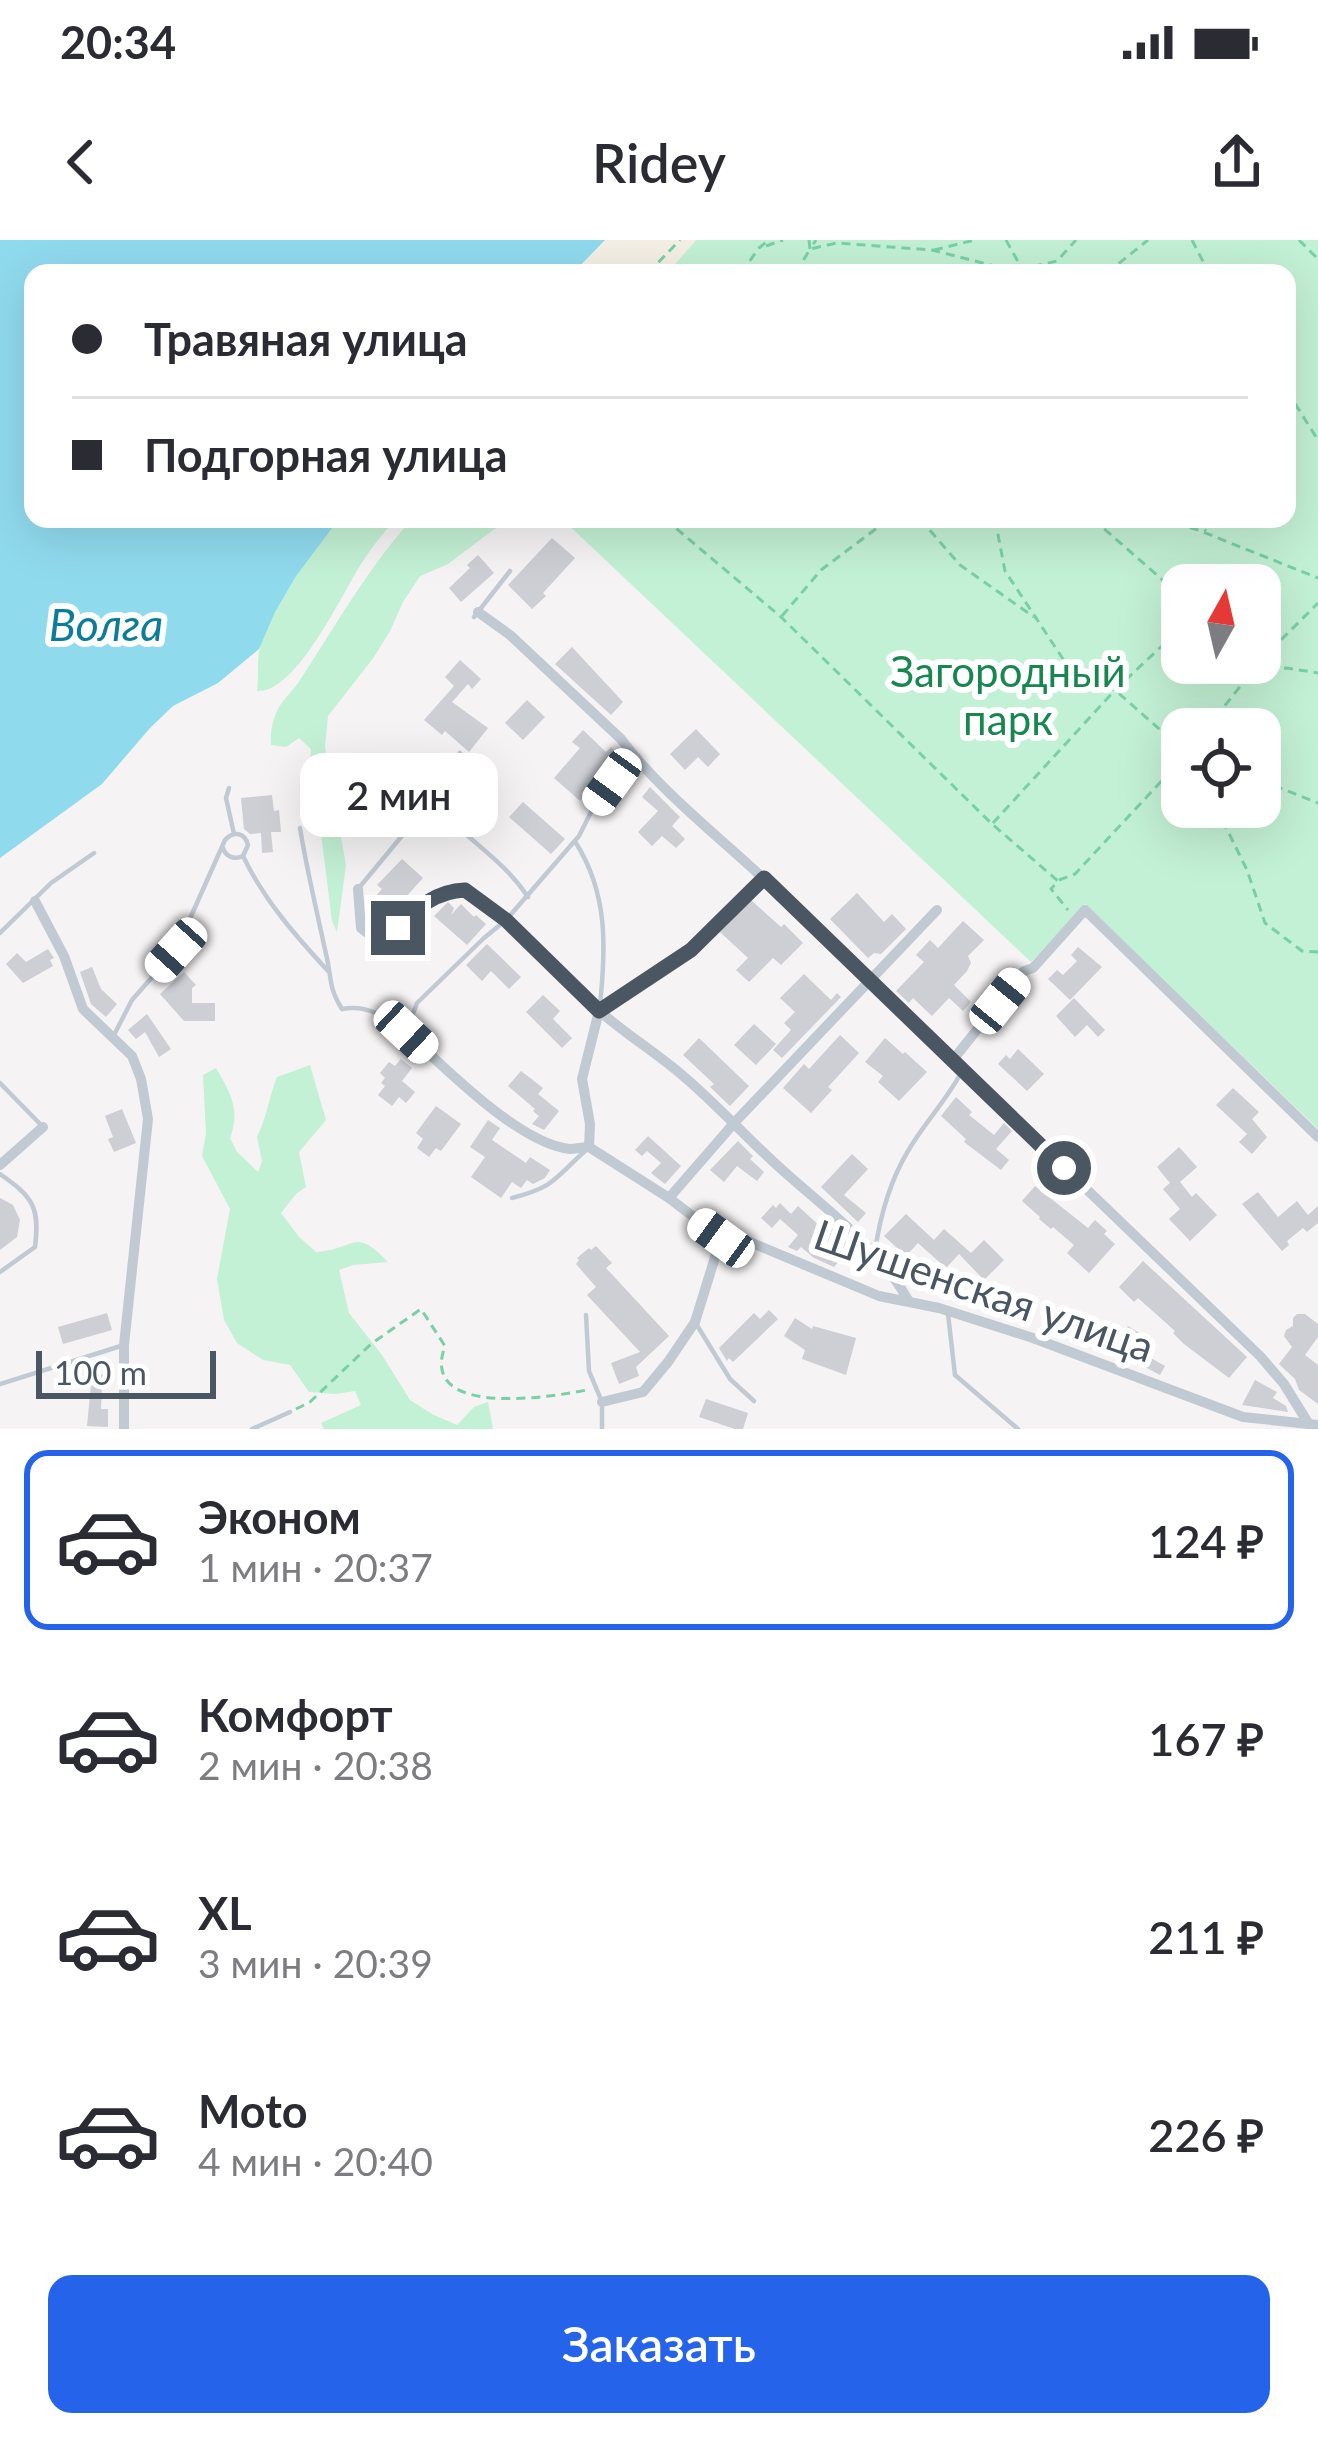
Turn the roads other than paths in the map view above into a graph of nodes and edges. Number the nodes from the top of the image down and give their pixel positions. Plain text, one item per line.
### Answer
1 (510, 571) dead end
2 (476, 615) joint
3 (460, 753) dead end
4 (632, 754) junction
5 (412, 767) dead end
6 (229, 788) dead end
7 (430, 802) junction
8 (300, 828) dead end
9 (235, 834) junction
10 (574, 840) junction
11 (224, 848) junction
12 (94, 853) dead end
13 (243, 856) junction
14 (764, 878) junction
15 (358, 889) joint
16 (528, 897) junction
17 (34, 901) junction
18 (937, 910) dead end
19 (506, 920) junction
20 (0, 933) edge
21 (328, 971) junction
22 (870, 981) junction
23 (599, 1011) junction
24 (406, 1032) junction
25 (113, 1038) junction
26 (952, 1061) junction
27 (962, 1071) junction
28 (0, 1083) edge
29 (735, 1122) junction
30 (43, 1127) joint
31 (1318, 1137) edge
32 (589, 1147) junction
33 (0, 1170) edge
34 (512, 1198) dead end
35 (669, 1198) junction
36 (721, 1238) junction
37 (875, 1251) junction
38 (0, 1272) edge
39 (908, 1300) junction
40 (947, 1310) junction
41 (586, 1315) dead end
42 (695, 1322) junction
43 (124, 1345) junction
44 (0, 1384) edge
45 (754, 1401) dead end
46 (602, 1402) junction
47 (290, 1412) road end
48 (1314, 1426) edge
49 (124, 1429) edge
50 (252, 1429) edge
51 (602, 1429) edge
52 (1018, 1429) edge

1 - 2 lane
2 - 4 street
3 - 7 lane
4 - 10 lane
4 - 14 street
5 - 7 lane
6 - 9 lane
7 - 15 lane
7 - 16 lane
8 - 21 lane
9 - 11 lane
9 - 13 lane
10 - 16 lane
10 - 23 lane
11 - 13 lane
11 - 25 lane
12 - 17 lane
13 - 21 lane
14 - 22 street
14 - 23 lane
15 - 19 street
16 - 19 lane
17 - 20 lane
17 - 25 street
18 - 22 street
19 - 23 street
19 - 24 lane
21 - 24 lane
22 - 26 street
22 - 29 street
23 - 29 street
23 - 32 street
24 - 32 street, Шушенская улица
25 - 43 street
26 - 27 street
26 - 31 street
27 - 37 lane
27 - 48 street
28 - 30 lane
29 - 35 street
29 - 37 street
30 - 33 street
32 - 34 lane
32 - 35 street, Шушенская улица
33 - 38 lane
35 - 36 street, Шушенская улица
36 - 39 street, Шушенская улица
36 - 42 street
37 - 39 street
39 - 40 street, Шушенская улица
40 - 48 street, Шушенская улица
40 - 52 lane
41 - 46 lane
42 - 45 lane
42 - 46 street
43 - 44 lane
43 - 49 street
46 - 51 lane
47 - 50 lane

